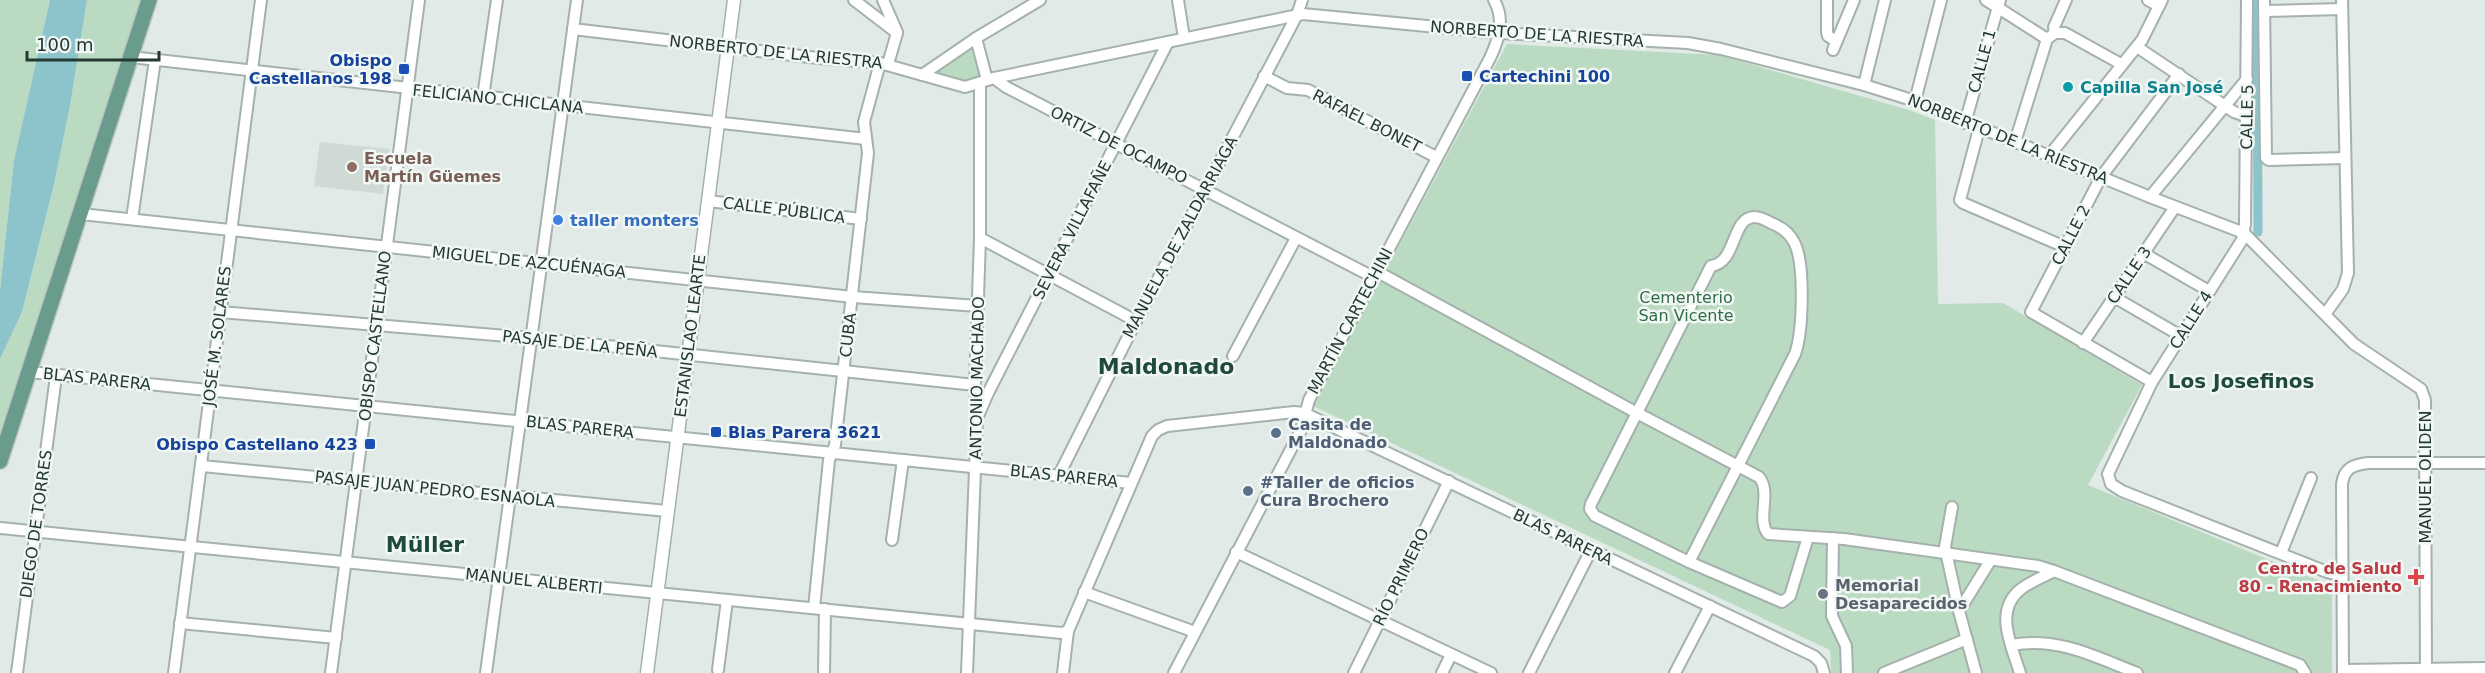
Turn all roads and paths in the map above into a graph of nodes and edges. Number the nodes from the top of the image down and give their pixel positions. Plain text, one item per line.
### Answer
1 (149, 0) edge
2 (261, 0) edge
3 (419, 0) edge
4 (497, 0) edge
5 (577, 0) edge
6 (734, 0) edge
7 (855, 0) edge
8 (883, 0) edge
9 (1040, 0) edge
10 (1178, 0) edge
11 (1302, 0) edge
12 (1494, 0) edge
13 (1827, 0) edge
14 (1854, 0) edge
15 (1886, 0) edge
16 (1941, 0) edge
17 (1986, 0) edge
18 (2066, 0) edge
19 (2148, 0) edge
20 (2247, 0) edge
21 (2161, 3) edge
22 (1998, 4) edge
23 (2264, 5) edge
24 (2342, 5) edge
25 (1297, 15) junction
26 (573, 29) junction
27 (897, 33) junction
28 (1499, 33) junction
29 (2051, 36) junction
30 (976, 38) junction
31 (1184, 38) junction
32 (1168, 42) junction
33 (728, 47) junction
34 (2137, 47) junction
35 (131, 57) junction
36 (155, 60) junction
37 (884, 63) junction
38 (2121, 64) junction
39 (251, 71) junction
40 (2180, 74) junction
41 (922, 75) junction
42 (1264, 76) junction
43 (2247, 79) junction
44 (987, 81) junction
45 (1864, 85) junction
46 (407, 88) junction
47 (483, 97) junction
48 (1915, 101) junction
49 (2224, 105) junction
50 (563, 106) junction
51 (2247, 116) junction
52 (718, 123) junction
53 (1965, 123) junction
54 (1979, 129) junction
55 (866, 139) junction
56 (2015, 142) junction
57 (1116, 144) junction
58 (2049, 156) junction
59 (1436, 157) junction
60 (2345, 158) junction
61 (2101, 177) junction
62 (1206, 190) junction
63 (2150, 197) junction
64 (708, 201) junction
65 (2175, 207) junction
66 (81, 214) junction
67 (132, 219) junction
68 (861, 219) junction
69 (231, 230) junction
70 (2244, 233) junction
71 (980, 238) junction
72 (1296, 238) junction
73 (386, 247) junction
74 (2065, 247) junction
75 (2143, 253) junction
76 (542, 263) junction
77 (1374, 274) junction
78 (1048, 275) junction
79 (697, 280) junction
80 (2209, 291) junction
81 (853, 297) junction
82 (2114, 297) junction
83 (978, 306) junction
84 (220, 312) junction
85 (2326, 313) junction
86 (1136, 321) junction
87 (377, 326) junction
88 (2181, 336) junction
89 (532, 338) junction
90 (2083, 343) junction
91 (688, 355) junction
92 (1233, 356) dead end
93 (843, 371) junction
94 (30, 372) junction
95 (56, 376) junction
96 (2152, 382) junction
97 (975, 385) junction
98 (2421, 389) joint
99 (210, 391) junction
100 (366, 406) junction
101 (1304, 413) junction
102 (1637, 413) junction
103 (977, 419) junction
104 (520, 421) junction
105 (677, 436) junction
106 (832, 451) junction
107 (903, 460) junction
108 (0, 461) edge
109 (2424, 462) junction
110 (2485, 464) edge
111 (1738, 465) junction
112 (202, 466) junction
113 (975, 467) junction
114 (1059, 475) junction
115 (2312, 478) dead end
116 (356, 481) junction
117 (1449, 481) junction
118 (1131, 483) junction
119 (510, 496) junction
120 (1952, 507) dead end
121 (667, 511) junction
122 (0, 528) edge
123 (36, 531) junction
124 (1808, 537) junction
125 (1833, 538) junction
126 (892, 540) dead end
127 (190, 546) junction
128 (1591, 550) junction
129 (1236, 552) junction
130 (2281, 553) junction
131 (1946, 554) junction
132 (1990, 561) junction
133 (346, 562) junction
134 (1689, 562) junction
135 (2054, 571) junction
136 (2342, 576) junction
137 (500, 577) junction
138 (1084, 592) junction
139 (657, 593) junction
140 (727, 600) junction
141 (1710, 606) junction
142 (819, 609) junction
143 (1959, 610) junction
144 (968, 622) junction
145 (1379, 622) junction
146 (180, 623) junction
147 (1068, 631) junction
148 (1195, 632) junction
149 (336, 638) junction
150 (1967, 639) junction
151 (2012, 645) junction
152 (1451, 655) junction
153 (1822, 668) edge
154 (2485, 668) edge
155 (718, 670) dead end
156 (2426, 671) edge
157 (2343, 672) edge
158 (17, 673) edge
159 (174, 673) edge
160 (332, 673) edge
161 (486, 673) edge
162 (647, 673) edge
163 (824, 673) edge
164 (967, 673) edge
165 (1063, 673) edge
166 (1174, 673) edge
167 (1354, 673) edge
168 (1442, 673) edge
169 (1491, 673) edge
170 (1529, 673) edge
171 (1675, 673) edge
172 (1846, 673) edge
173 (1884, 673) edge
174 (1976, 673) edge
175 (2020, 673) edge
176 (2137, 673) edge
177 (2305, 673) edge

1 - 35 main road
2 - 39 street, JOSÉ M. SOLARES
3 - 46 street, OBISPO CASTELLANO
4 - 47 street
5 - 26 street
6 - 33 street, ESTANISLAO LEARTE
7 - 27 street
8 - 27 street
9 - 30 street
10 - 31 street
11 - 25 street, MANUELA DE ZALDARRIAGA
12 - 28 street, MARTÍN CARTECHINI
13 - 14 street
15 - 45 street
16 - 48 street
17 - 22 street
18 - 29 street
19 - 21 street
20 - 43 street, CALLE 5
21 - 34 street
22 - 29 street
22 - 53 street, CALLE 1
23 - 24 street
23 - 60 street
24 - 60 street
25 - 28 street, NORBERTO DE LA RIESTRA
25 - 31 street, NORBERTO DE LA RIESTRA
25 - 42 street, MANUELA DE ZALDARRIAGA
26 - 33 street, NORBERTO DE LA RIESTRA
26 - 50 street
27 - 37 street, CUBA
28 - 45 street, NORBERTO DE LA RIESTRA
28 - 59 street, MARTÍN CARTECHINI
29 - 38 street
29 - 56 street
30 - 41 street
30 - 44 street, ANTONIO MACHADO
31 - 32 street, NORBERTO DE LA RIESTRA
32 - 44 street, NORBERTO DE LA RIESTRA
32 - 57 street, SEVERA VILLAFAÑE
33 - 37 street, NORBERTO DE LA RIESTRA
33 - 52 street, ESTANISLAO LEARTE
34 - 38 street
34 - 40 street
35 - 36 street, FELICIANO CHICLANA
35 - 66 main road
36 - 39 street, FELICIANO CHICLANA
36 - 67 street
37 - 41 street, NORBERTO DE LA RIESTRA
37 - 55 street, CUBA
38 - 58 street
39 - 46 street, FELICIANO CHICLANA
39 - 69 street, JOSÉ M. SOLARES
40 - 49 street
40 - 61 street, CALLE 2
41 - 44 street, NORBERTO DE LA RIESTRA
42 - 59 street, RAFAEL BONET
42 - 62 street, MANUELA DE ZALDARRIAGA
43 - 49 street
43 - 51 street, CALLE 5
44 - 57 street, ORTIZ DE OCAMPO
44 - 71 street, ANTONIO MACHADO
45 - 48 street, NORBERTO DE LA RIESTRA
46 - 47 street, FELICIANO CHICLANA
46 - 73 street, OBISPO CASTELLANO
47 - 50 street, FELICIANO CHICLANA
48 - 53 street, NORBERTO DE LA RIESTRA
49 - 51 street
49 - 63 street
50 - 52 street, FELICIANO CHICLANA
50 - 76 street
51 - 70 street, CALLE 5
52 - 55 street, FELICIANO CHICLANA
52 - 64 street, ESTANISLAO LEARTE
53 - 54 street, NORBERTO DE LA RIESTRA
54 - 56 street, NORBERTO DE LA RIESTRA
54 - 74 street
55 - 68 street, CUBA
56 - 58 street, NORBERTO DE LA RIESTRA
57 - 62 street, ORTIZ DE OCAMPO
57 - 78 street, SEVERA VILLAFAÑE
58 - 61 street, NORBERTO DE LA RIESTRA
59 - 77 street, MARTÍN CARTECHINI
60 - 85 street
61 - 63 street, NORBERTO DE LA RIESTRA
61 - 74 street, CALLE 2
62 - 72 street, ORTIZ DE OCAMPO
62 - 86 street, MANUELA DE ZALDARRIAGA
63 - 65 street, NORBERTO DE LA RIESTRA
64 - 68 street, CALLE PÚBLICA
64 - 79 street, ESTANISLAO LEARTE
65 - 70 street, NORBERTO DE LA RIESTRA
65 - 75 street, CALLE 3
66 - 67 street, MIGUEL DE AZCUÉNAGA
66 - 94 main road
67 - 69 street, MIGUEL DE AZCUÉNAGA
68 - 81 street, CUBA
69 - 73 street, MIGUEL DE AZCUÉNAGA
69 - 84 street, JOSÉ M. SOLARES
70 - 80 street, CALLE 4
70 - 85 street, NORBERTO DE LA RIESTRA
71 - 78 street
71 - 83 street, ANTONIO MACHADO
72 - 77 street, ORTIZ DE OCAMPO
72 - 92 street
73 - 76 street, MIGUEL DE AZCUÉNAGA
73 - 87 street, OBISPO CASTELLANO
74 - 90 street, CALLE 2
75 - 80 street
75 - 82 street, CALLE 3
76 - 79 street, MIGUEL DE AZCUÉNAGA
76 - 89 street
77 - 101 street, MARTÍN CARTECHINI
77 - 102 street, ORTIZ DE OCAMPO
78 - 86 street
78 - 103 street, SEVERA VILLAFAÑE
79 - 81 street, MIGUEL DE AZCUÉNAGA
79 - 91 street, ESTANISLAO LEARTE
80 - 88 street, CALLE 4
81 - 83 street, MIGUEL DE AZCUÉNAGA
81 - 93 street, CUBA
82 - 88 street
82 - 90 street, CALLE 3
83 - 97 street, ANTONIO MACHADO
84 - 87 street, PASAJE DE LA PEÑA
84 - 99 street, JOSÉ M. SOLARES
85 - 98 street, NORBERTO DE LA RIESTRA
86 - 114 street, MANUELA DE ZALDARRIAGA
87 - 89 street, PASAJE DE LA PEÑA
87 - 100 street, OBISPO CASTELLANO
88 - 96 street, CALLE 4
89 - 91 street, PASAJE DE LA PEÑA
89 - 104 street
90 - 96 street
91 - 93 street, PASAJE DE LA PEÑA
91 - 105 street, ESTANISLAO LEARTE
93 - 97 street, PASAJE DE LA PEÑA
93 - 106 street, CUBA
94 - 95 street, BLAS PARERA
94 - 108 main road
95 - 99 street, BLAS PARERA
95 - 123 street, DIEGO DE TORRES
96 - 130 street, CALLE 4
97 - 103 street, ANTONIO MACHADO
98 - 109 street, MANUEL OLIDEN
99 - 100 street, BLAS PARERA
99 - 112 street, JOSÉ M. SOLARES
100 - 104 street, BLAS PARERA
100 - 116 street, OBISPO CASTELLANO
101 - 117 street, BLAS PARERA
101 - 118 street
101 - 129 street, MARTÍN CARTECHINI
102 - 111 street, ORTIZ DE OCAMPO
102 - 111 street
102 - 134 street
103 - 113 street, ANTONIO MACHADO
104 - 105 street, BLAS PARERA
104 - 119 street
105 - 106 street, BLAS PARERA
105 - 121 street, ESTANISLAO LEARTE
106 - 107 street, BLAS PARERA
106 - 142 street, CUBA
107 - 113 street, BLAS PARERA
107 - 126 street
109 - 110 street
109 - 136 street
109 - 156 street, MANUEL OLIDEN
111 - 124 street, ORTIZ DE OCAMPO
111 - 134 street
112 - 116 street, PASAJE JUAN PEDRO ESNAOLA
112 - 127 street, JOSÉ M. SOLARES
113 - 114 street, BLAS PARERA
113 - 144 street, ANTONIO MACHADO
114 - 118 street, BLAS PARERA
115 - 130 street
116 - 119 street, PASAJE JUAN PEDRO ESNAOLA
116 - 133 street, OBISPO CASTELLANO
117 - 128 street, BLAS PARERA
117 - 145 street, RÍO PRIMERO
118 - 138 street
119 - 121 street, PASAJE JUAN PEDRO ESNAOLA
119 - 137 street
120 - 131 street
121 - 139 street, ESTANISLAO LEARTE
122 - 123 street, MANUEL ALBERTI
123 - 127 street, MANUEL ALBERTI
123 - 158 street, DIEGO DE TORRES
124 - 125 street
124 - 134 street
125 - 131 street
125 - 172 street
127 - 133 street, MANUEL ALBERTI
127 - 146 street, JOSÉ M. SOLARES
128 - 141 street, BLAS PARERA
128 - 170 street
129 - 145 street
129 - 148 street, MARTÍN CARTECHINI
130 - 136 street
131 - 132 street
131 - 143 street
132 - 135 street
132 - 143 street
133 - 137 street, MANUEL ALBERTI
133 - 149 street, OBISPO CASTELLANO
135 - 151 street
135 - 177 street
136 - 157 street
137 - 139 street, MANUEL ALBERTI
137 - 161 street
138 - 147 street
138 - 148 street
139 - 140 street, MANUEL ALBERTI
139 - 162 street, ESTANISLAO LEARTE
140 - 142 street, MANUEL ALBERTI
140 - 155 street
141 - 153 street, BLAS PARERA
141 - 171 street
142 - 144 street, MANUEL ALBERTI
142 - 163 street, CUBA
143 - 150 street
144 - 147 street, MANUEL ALBERTI
144 - 164 street, ANTONIO MACHADO
145 - 152 street
145 - 167 street, RÍO PRIMERO
146 - 149 street
146 - 159 street, JOSÉ M. SOLARES
147 - 165 street
148 - 166 street, MARTÍN CARTECHINI
149 - 160 street, OBISPO CASTELLANO
150 - 173 street
150 - 174 street
151 - 175 street
151 - 176 street
152 - 168 street
152 - 169 street
154 - 156 street
156 - 157 street

